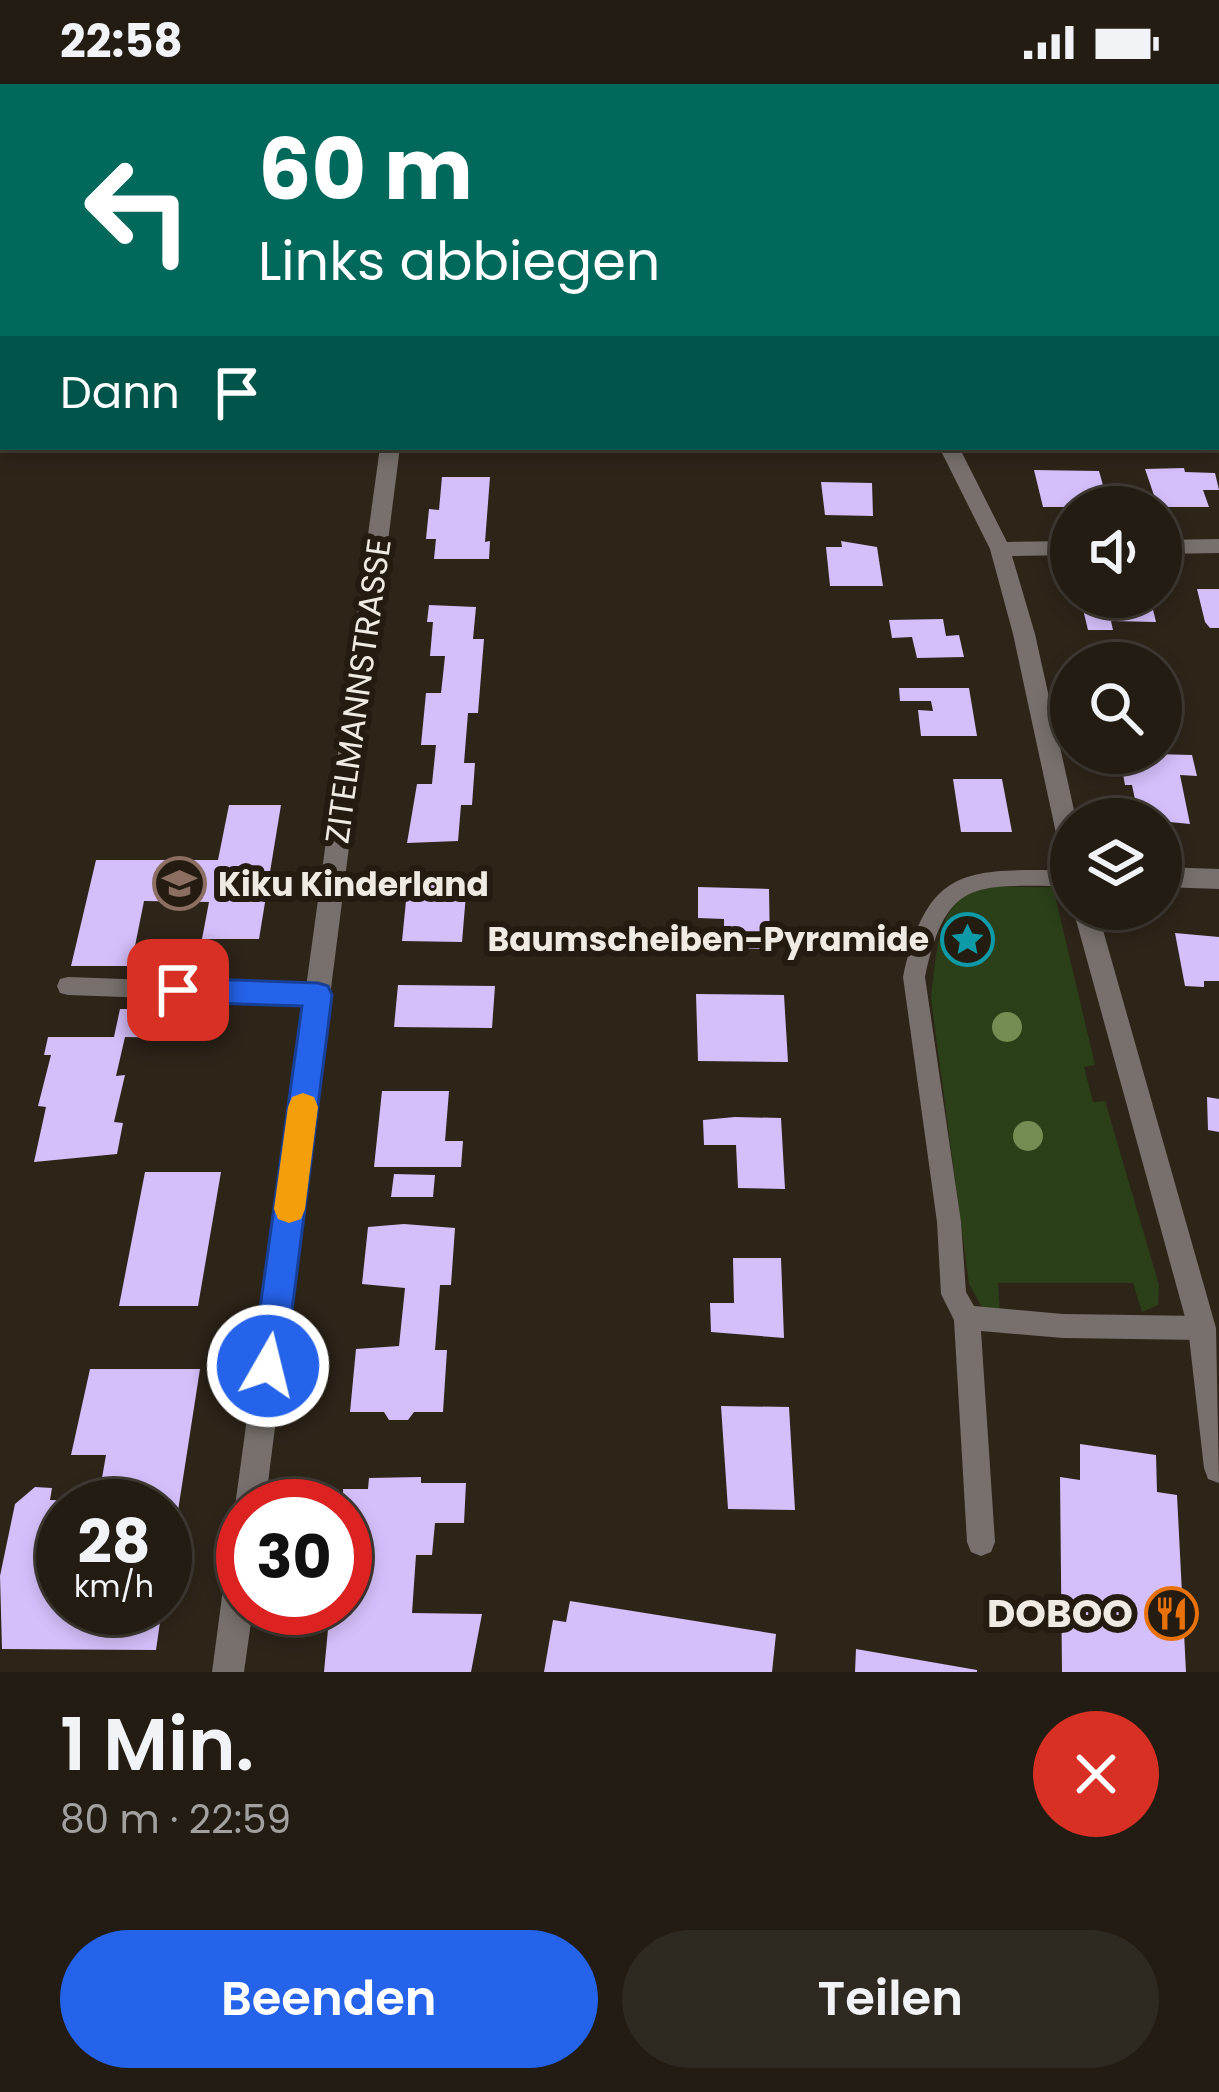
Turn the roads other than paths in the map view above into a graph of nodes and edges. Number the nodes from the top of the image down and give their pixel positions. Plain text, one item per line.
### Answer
1 (390, 450) edge
2 (950, 450) edge
3 (1219, 546) edge
4 (1182, 547) edge
5 (1050, 548) edge
6 (1000, 549) junction
7 (1060, 798) edge
8 (1050, 878) edge
9 (1182, 878) edge
10 (1219, 879) edge
11 (1091, 930) edge
12 (68, 986) dead end
13 (318, 995) junction
14 (967, 1318) junction
15 (1210, 1329) edge
16 (1219, 1468) edge
17 (254, 1479) edge
18 (981, 1542) dead end
19 (233, 1635) edge
20 (228, 1672) edge

1 - 13 street, ZITELMANNSTRASSE
2 - 6 street
3 - 4 street
5 - 6 street
6 - 7 street
8 - 14 lane
9 - 10 street
11 - 15 street
12 - 13 lane
13 - 17 street, ZITELMANNSTRASSE
14 - 15 lane
14 - 18 lane
15 - 16 street
19 - 20 street

